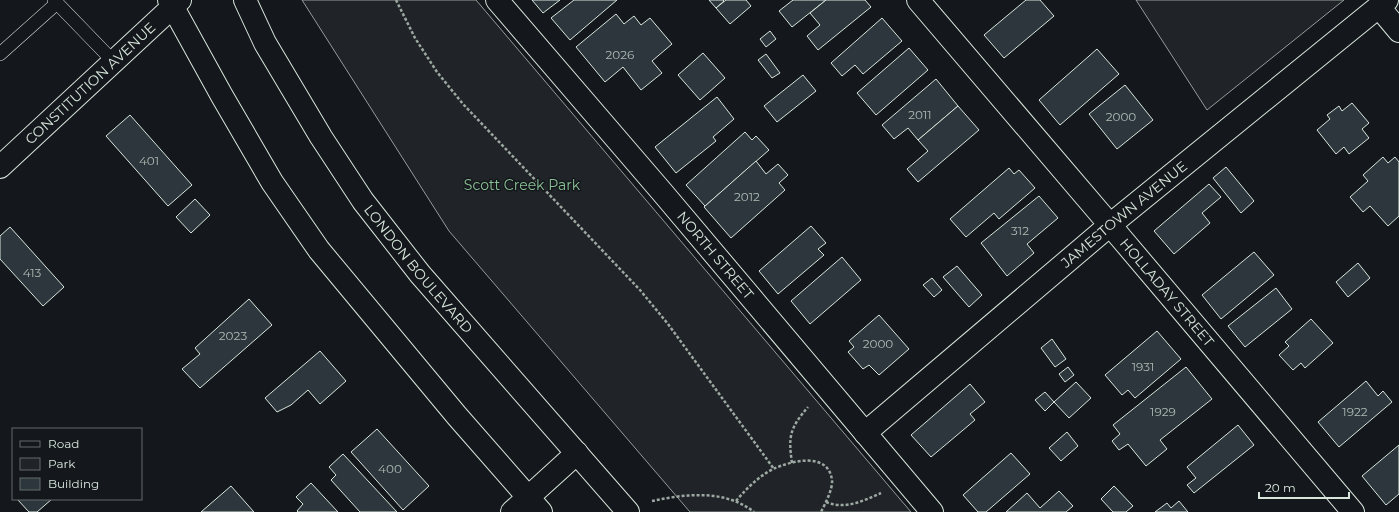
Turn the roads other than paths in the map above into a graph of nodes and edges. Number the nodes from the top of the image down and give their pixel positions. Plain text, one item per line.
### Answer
1 (245, 0) edge
2 (497, 0) edge
3 (918, 0) edge
4 (55, 1) edge
5 (174, 2) edge
6 (1383, 3) edge
7 (1399, 31) edge
8 (0, 54) edge
9 (114, 62) junction
10 (0, 167) edge
11 (1110, 225) junction
12 (865, 433) junction
13 (577, 453) junction
14 (535, 505) edge
15 (626, 509) edge
16 (512, 512) edge
17 (932, 512) edge
18 (1352, 512) edge

1 - 13 street, LONDON BOULEVARD
2 - 12 street, NORTH STREET
3 - 11 street, HOLLADAY STREET
4 - 8 lane
4 - 9 lane
5 - 9 street, CONSTITUTION AVENUE
5 - 14 street
6 - 7 street
6 - 11 street, JAMESTOWN AVENUE
9 - 10 street, CONSTITUTION AVENUE
11 - 12 street, JAMESTOWN AVENUE
11 - 18 street, HOLLADAY STREET
12 - 17 street, NORTH STREET
13 - 14 street
13 - 15 street, LONDON BOULEVARD
14 - 16 street

